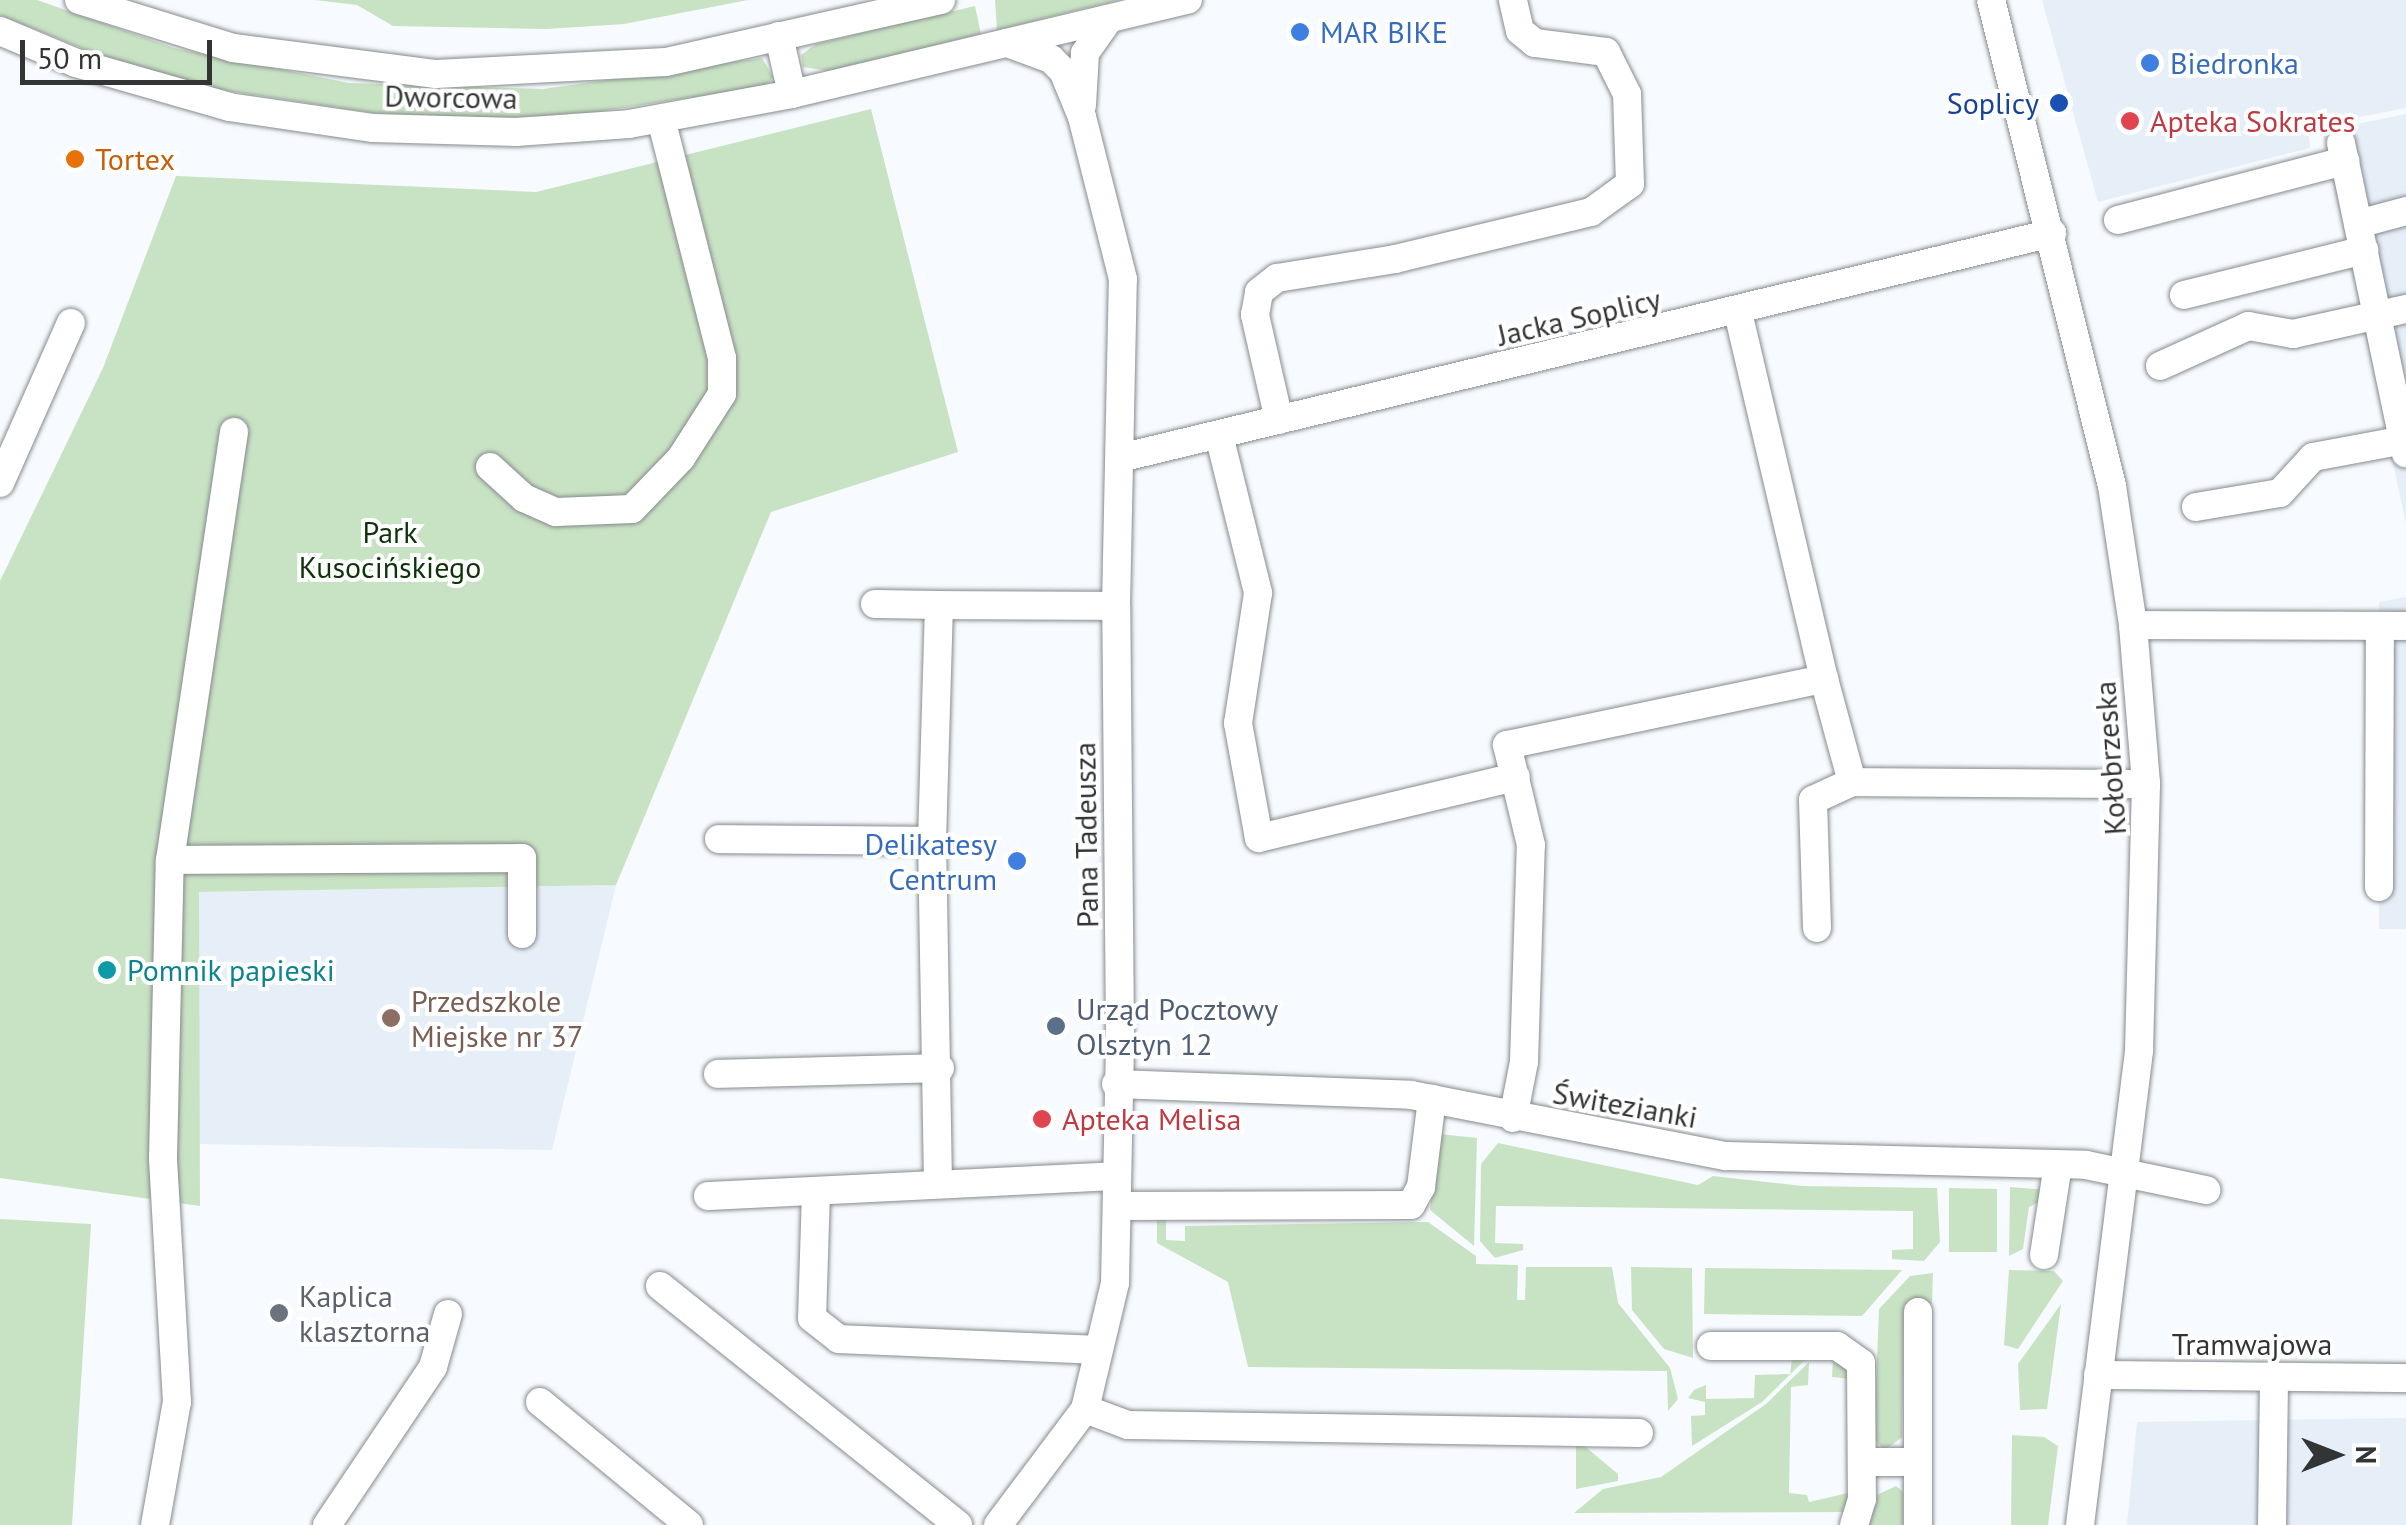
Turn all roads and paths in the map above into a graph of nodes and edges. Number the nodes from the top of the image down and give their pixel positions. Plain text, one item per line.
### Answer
1 (79, 0) edge
2 (942, 0) edge
3 (1188, 0) edge
4 (1513, 0) edge
5 (1991, 0) edge
6 (1110, 19) junction
7 (0, 30) edge
8 (780, 36) junction
9 (1007, 43) junction
10 (792, 94) junction
11 (1082, 117) junction
12 (661, 118) junction
13 (2406, 211) edge
14 (2118, 220) dead end
15 (2052, 232) junction
16 (2361, 237) junction
17 (2184, 295) dead end
18 (2406, 309) edge
19 (1738, 312) junction
20 (2378, 316) junction
21 (71, 323) dead end
22 (2160, 366) dead end
23 (2401, 404) edge
24 (1279, 420) junction
25 (234, 432) dead end
26 (1219, 435) junction
27 (2405, 447) edge
28 (1120, 458) junction
29 (490, 467) dead end
30 (0, 484) edge
31 (2196, 507) dead end
32 (875, 604) dead end
33 (939, 606) junction
34 (1116, 606) junction
35 (2134, 625) junction
36 (2393, 626) edge
37 (1824, 679) junction
38 (1516, 776) junction
39 (1852, 782) junction
40 (2146, 784) junction
41 (719, 839) dead end
42 (932, 842) junction
43 (170, 860) junction
44 (2379, 887) dead end
45 (1817, 928) dead end
46 (522, 934) dead end
47 (940, 1068) junction
48 (718, 1074) dead end
49 (1116, 1084) junction
50 (1432, 1099) junction
51 (1513, 1118) junction
52 (2058, 1165) junction
53 (2125, 1170) junction
54 (1116, 1176) junction
55 (938, 1184) junction
56 (2206, 1190) dead end
57 (816, 1192) junction
58 (708, 1196) dead end
59 (1117, 1206) junction
60 (2044, 1255) dead end
61 (660, 1286) dead end
62 (1918, 1312) dead end
63 (448, 1314) dead end
64 (1712, 1346) dead end
65 (1098, 1350) junction
66 (2098, 1375) junction
67 (2274, 1376) junction
68 (2406, 1378) edge
69 (540, 1402) dead end
70 (1085, 1409) junction
71 (1639, 1433) dead end
72 (1863, 1462) junction
73 (1918, 1462) junction
74 (155, 1525) edge
75 (327, 1525) edge
76 (689, 1525) edge
77 (958, 1525) edge
78 (998, 1525) edge
79 (1854, 1525) edge
80 (1918, 1525) edge
81 (2080, 1525) edge
82 (2272, 1525) edge

1 - 8 street, Dworcowa
2 - 8 street, Dworcowa
3 - 6 street, Dworcowa
4 - 24 street
5 - 15 street, Kołobrzeska
6 - 9 street, Dworcowa
6 - 11 street, Pana Tadeusza
7 - 12 street, Dworcowa
8 - 10 street
9 - 10 street, Dworcowa
9 - 11 street, Pana Tadeusza
10 - 12 street, Dworcowa
11 - 28 street, Pana Tadeusza
12 - 29 street
13 - 16 street
14 - 16 street
15 - 19 street, Jacka Soplicy
15 - 35 street, Kołobrzeska
16 - 17 street
16 - 20 street
18 - 20 street
19 - 24 street, Jacka Soplicy
19 - 37 street
20 - 22 street
20 - 23 street
21 - 30 street
23 - 27 street
24 - 26 street, Jacka Soplicy
25 - 43 street
26 - 28 street, Jacka Soplicy
26 - 38 street
27 - 31 street
28 - 34 street, Pana Tadeusza
32 - 33 street
33 - 34 street
33 - 42 street
34 - 49 street, Pana Tadeusza
35 - 36 street
35 - 40 street, Kołobrzeska
36 - 44 street
37 - 38 street
37 - 39 street
38 - 51 street
39 - 40 street
39 - 45 street
40 - 53 street, Kołobrzeska
41 - 42 street
42 - 47 street
43 - 46 street
43 - 74 street
47 - 48 street
47 - 55 street
49 - 50 street, Świtezianki
49 - 54 street, Pana Tadeusza
50 - 51 street, Świtezianki
50 - 59 street
51 - 52 street, Świtezianki
52 - 53 street, Świtezianki
52 - 60 street
53 - 56 street, Świtezianki
53 - 66 street, Kołobrzeska
54 - 55 street
54 - 59 street, Pana Tadeusza
55 - 57 street
57 - 58 street
57 - 65 street
59 - 65 street, Pana Tadeusza
61 - 77 street
62 - 73 street
63 - 75 street
64 - 72 street
65 - 70 street, Pana Tadeusza
66 - 67 street, Tramwajowa
66 - 81 street, Kołobrzeska
67 - 68 street, Tramwajowa
67 - 82 street
69 - 76 street
70 - 71 street
70 - 78 street, Pana Tadeusza
72 - 73 street
72 - 79 street
73 - 80 street

